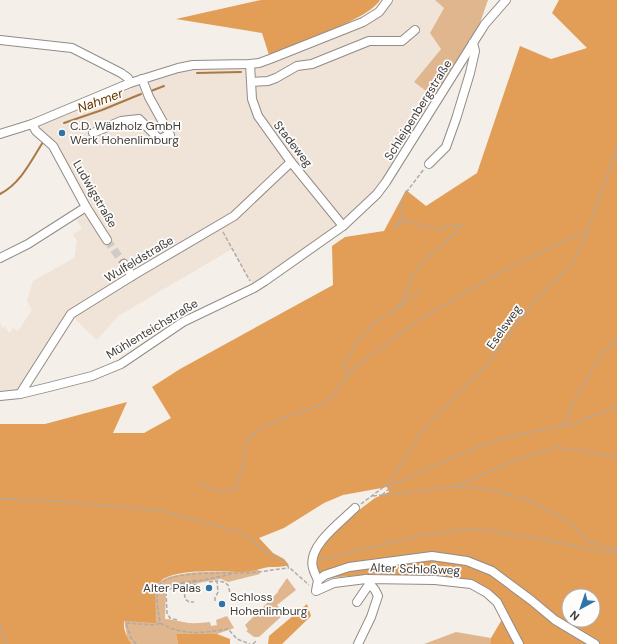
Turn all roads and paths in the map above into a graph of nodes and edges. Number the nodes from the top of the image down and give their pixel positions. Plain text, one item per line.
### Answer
1 (388, 0) edge
2 (506, 0) edge
3 (415, 30) dead end
4 (0, 40) edge
5 (473, 43) junction
6 (250, 64) junction
7 (142, 79) junction
8 (251, 82) junction
9 (130, 83) junction
10 (32, 124) junction
11 (93, 133) dead end
12 (0, 134) edge
13 (617, 148) edge
14 (617, 154) edge
15 (613, 161) junction
16 (291, 162) junction
17 (429, 164) joint
18 (86, 207) junction
19 (219, 225) junction
20 (343, 226) junction
21 (587, 230) junction
22 (107, 240) tunnel mouth
23 (0, 258) edge
24 (124, 264) tunnel mouth
25 (132, 276) junction
26 (254, 288) junction
27 (421, 290) dead end
28 (399, 307) junction
29 (617, 339) edge
30 (348, 375) junction
31 (20, 394) junction
32 (0, 396) edge
33 (617, 406) edge
34 (563, 426) junction
35 (617, 457) edge
36 (200, 483) dead end
37 (453, 487) junction
38 (382, 495) junction
39 (373, 496) junction
40 (0, 499) edge
41 (355, 508) joint
42 (617, 551) edge
43 (313, 563) junction
44 (290, 568) junction
45 (232, 573) junction
46 (202, 580) junction
47 (318, 580) junction
48 (217, 581) junction
49 (368, 581) junction
50 (209, 582) dead end
51 (199, 584) dead end
52 (169, 586) junction
53 (183, 586) junction
54 (158, 587) junction
55 (169, 589) dead end
56 (316, 591) junction
57 (166, 592) dead end
58 (230, 593) dead end
59 (215, 601) dead end
60 (194, 602) dead end
61 (357, 602) dead end
62 (177, 620) dead end
63 (160, 623) junction
64 (0, 625) edge
65 (257, 640) dead end
66 (6, 644) edge
67 (136, 644) edge
68 (250, 644) edge
69 (253, 644) edge
70 (358, 644) edge
71 (519, 644) edge
72 (595, 644) edge

1 - 6 street
2 - 5 street, Schleipenbergstraße
3 - 8 street
4 - 9 street
5 - 17 street
5 - 20 street, Schleipenbergstraße
6 - 7 street
6 - 8 street, Stadeweg
7 - 9 street
7 - 11 street
8 - 16 street, Stadeweg
9 - 10 street
10 - 12 street
10 - 18 street, Ludwigstraße
13 - 15 path, Eselsweg
14 - 15 path
15 - 21 path, Eselsweg
16 - 19 street, Wulfeldstraße
16 - 20 street, Stadeweg
17 - 28 path
18 - 22 street, Ludwigstraße
18 - 23 street
19 - 25 street, Wulfeldstraße
19 - 26 path
20 - 26 street, Mühlenteichstraße
21 - 30 path
21 - 39 path, Eselsweg
24 - 25 street
25 - 31 street, Wulfeldstraße
26 - 31 street, Mühlenteichstraße
27 - 28 path
28 - 30 path
29 - 34 path
30 - 36 path
31 - 32 street, Mühlenteichstraße
33 - 34 path
34 - 38 path
35 - 37 path
37 - 38 path
37 - 42 path
38 - 39 path
39 - 41 path, Eselsweg
40 - 44 path
41 - 43 street
42 - 43 path
43 - 47 street
44 - 45 path
44 - 56 path
45 - 46 path
45 - 54 path
46 - 52 path
46 - 53 path
47 - 56 street
47 - 72 street
48 - 50 path
48 - 58 path
48 - 59 path
49 - 56 street, Alter Schloßweg
49 - 61 street
49 - 70 street
49 - 71 street, Alter Schloßweg
51 - 55 path
52 - 53 path
52 - 54 path
53 - 60 path
54 - 63 path
57 - 62 path
63 - 67 path
63 - 68 path
64 - 66 path
65 - 69 path

